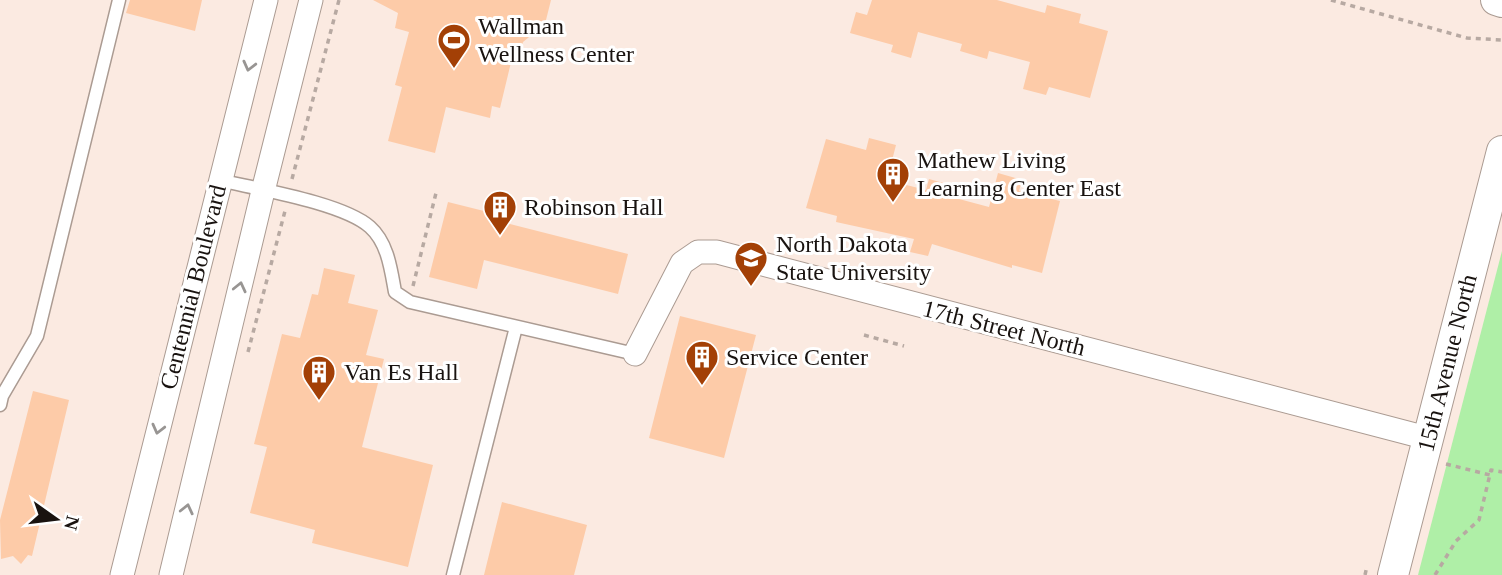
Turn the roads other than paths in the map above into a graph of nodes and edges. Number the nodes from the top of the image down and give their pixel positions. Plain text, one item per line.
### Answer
1 (119, 0) edge
2 (266, 0) edge
3 (311, 0) edge
4 (1496, 0) edge
5 (1502, 2) edge
6 (1502, 151) edge
7 (219, 180) junction
8 (263, 191) junction
9 (516, 327) junction
10 (635, 354) joint
11 (0, 405) edge
12 (1432, 450) junction
13 (122, 575) edge
14 (171, 575) edge
15 (453, 575) edge
16 (1393, 575) edge

1 - 11 lane
2 -> 7 street, Centennial Boulevard
3 - 8 street, Centennial Boulevard
4 - 5 street
6 - 12 street, 15th Avenue North
7 - 8 lane
7 -> 13 street, Centennial Boulevard
8 - 9 lane
14 -> 8 street, Centennial Boulevard
9 - 10 lane
9 - 15 lane
10 - 12 street, 17th Street North
12 - 16 street, 15th Avenue North

